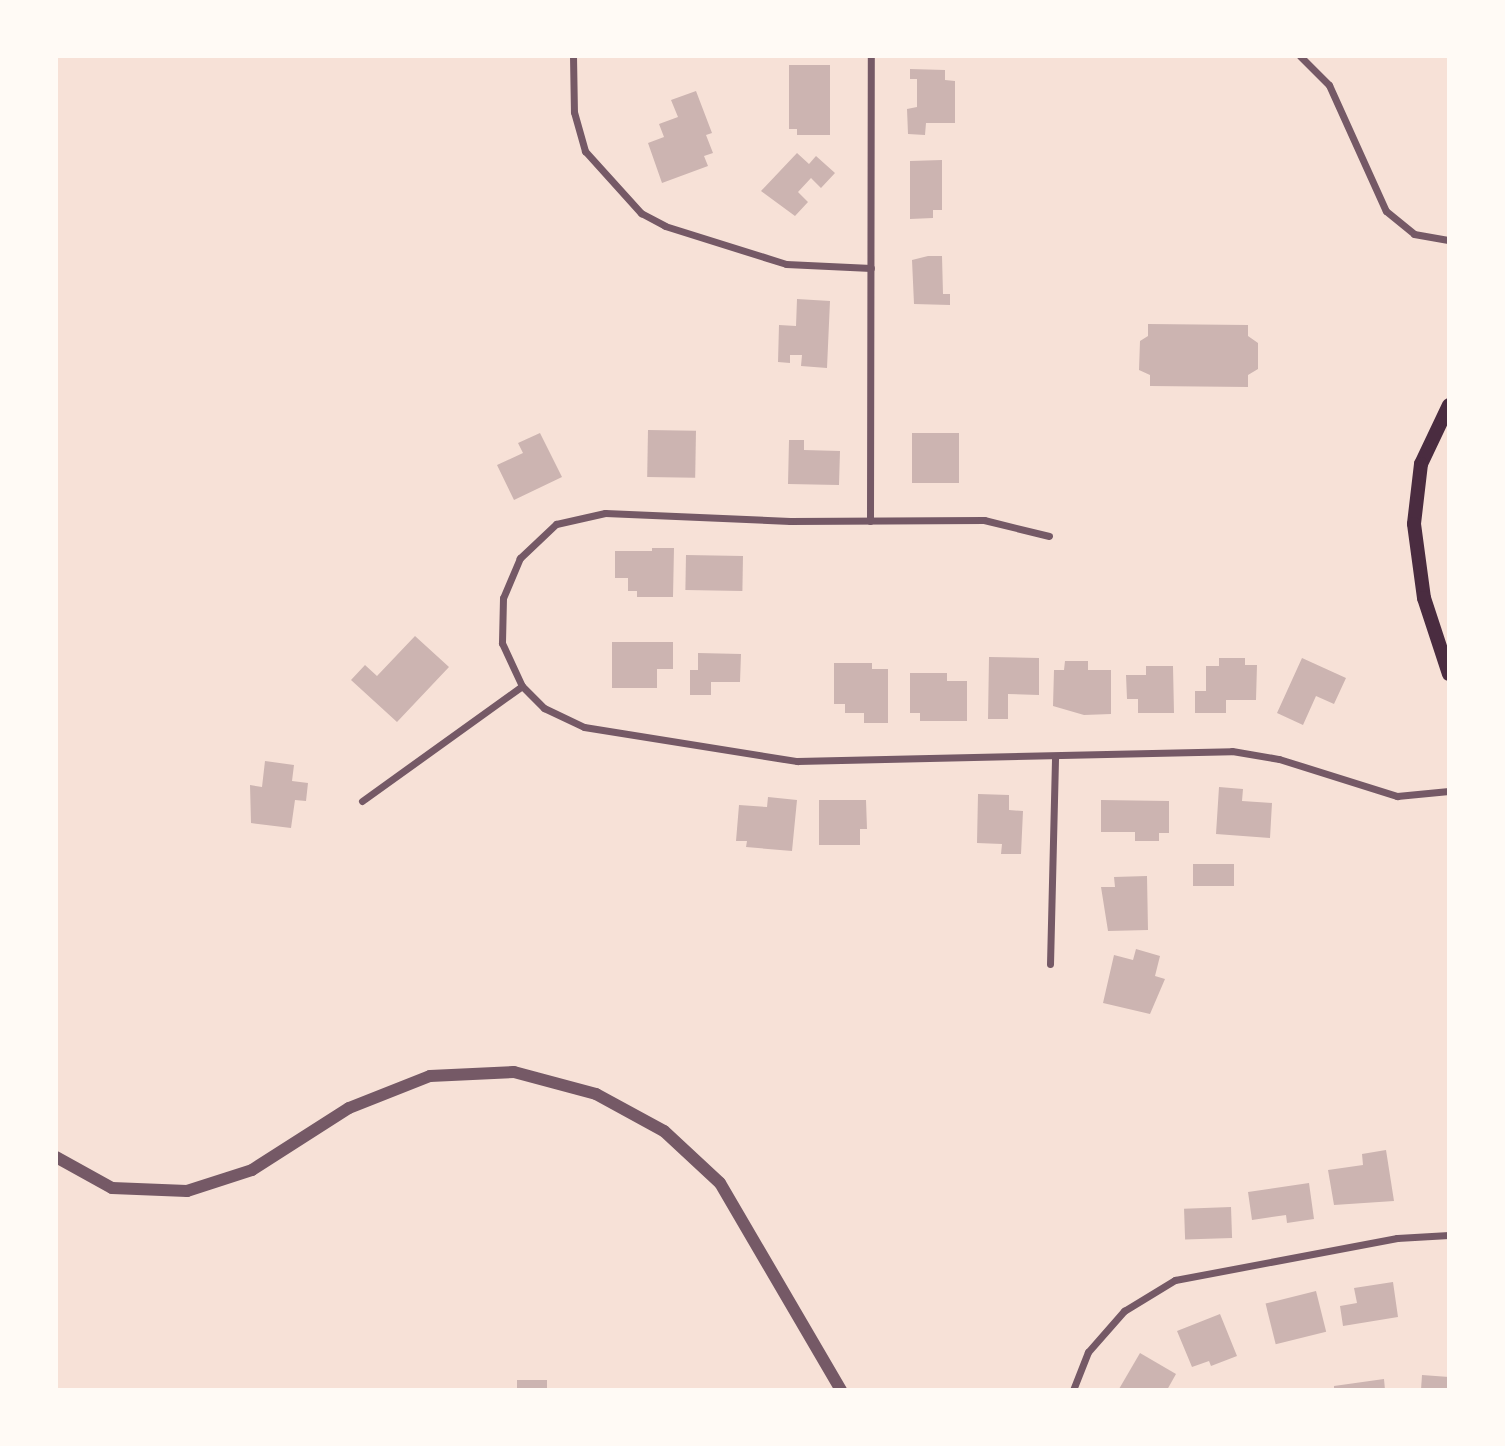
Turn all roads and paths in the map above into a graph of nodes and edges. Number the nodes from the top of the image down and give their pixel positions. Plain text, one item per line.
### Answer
1 (573, 56) edge
2 (871, 56) edge
3 (1300, 56) edge
4 (1449, 240) edge
5 (871, 268) junction
6 (1449, 405) edge
7 (870, 522) junction
8 (1049, 536) dead end
9 (1449, 674) edge
10 (522, 686) junction
11 (1055, 756) junction
12 (1449, 790) edge
13 (362, 801) dead end
14 (1050, 964) dead end
15 (56, 1157) edge
16 (1449, 1235) edge
17 (841, 1390) edge
18 (1073, 1390) edge

1 - 5 street
2 - 5 street
3 - 4 street
5 - 7 street
6 - 9 main road
7 - 8 street
7 - 10 street
10 - 11 street
10 - 13 street
11 - 12 street
11 - 14 street
15 - 17 street
16 - 18 street

